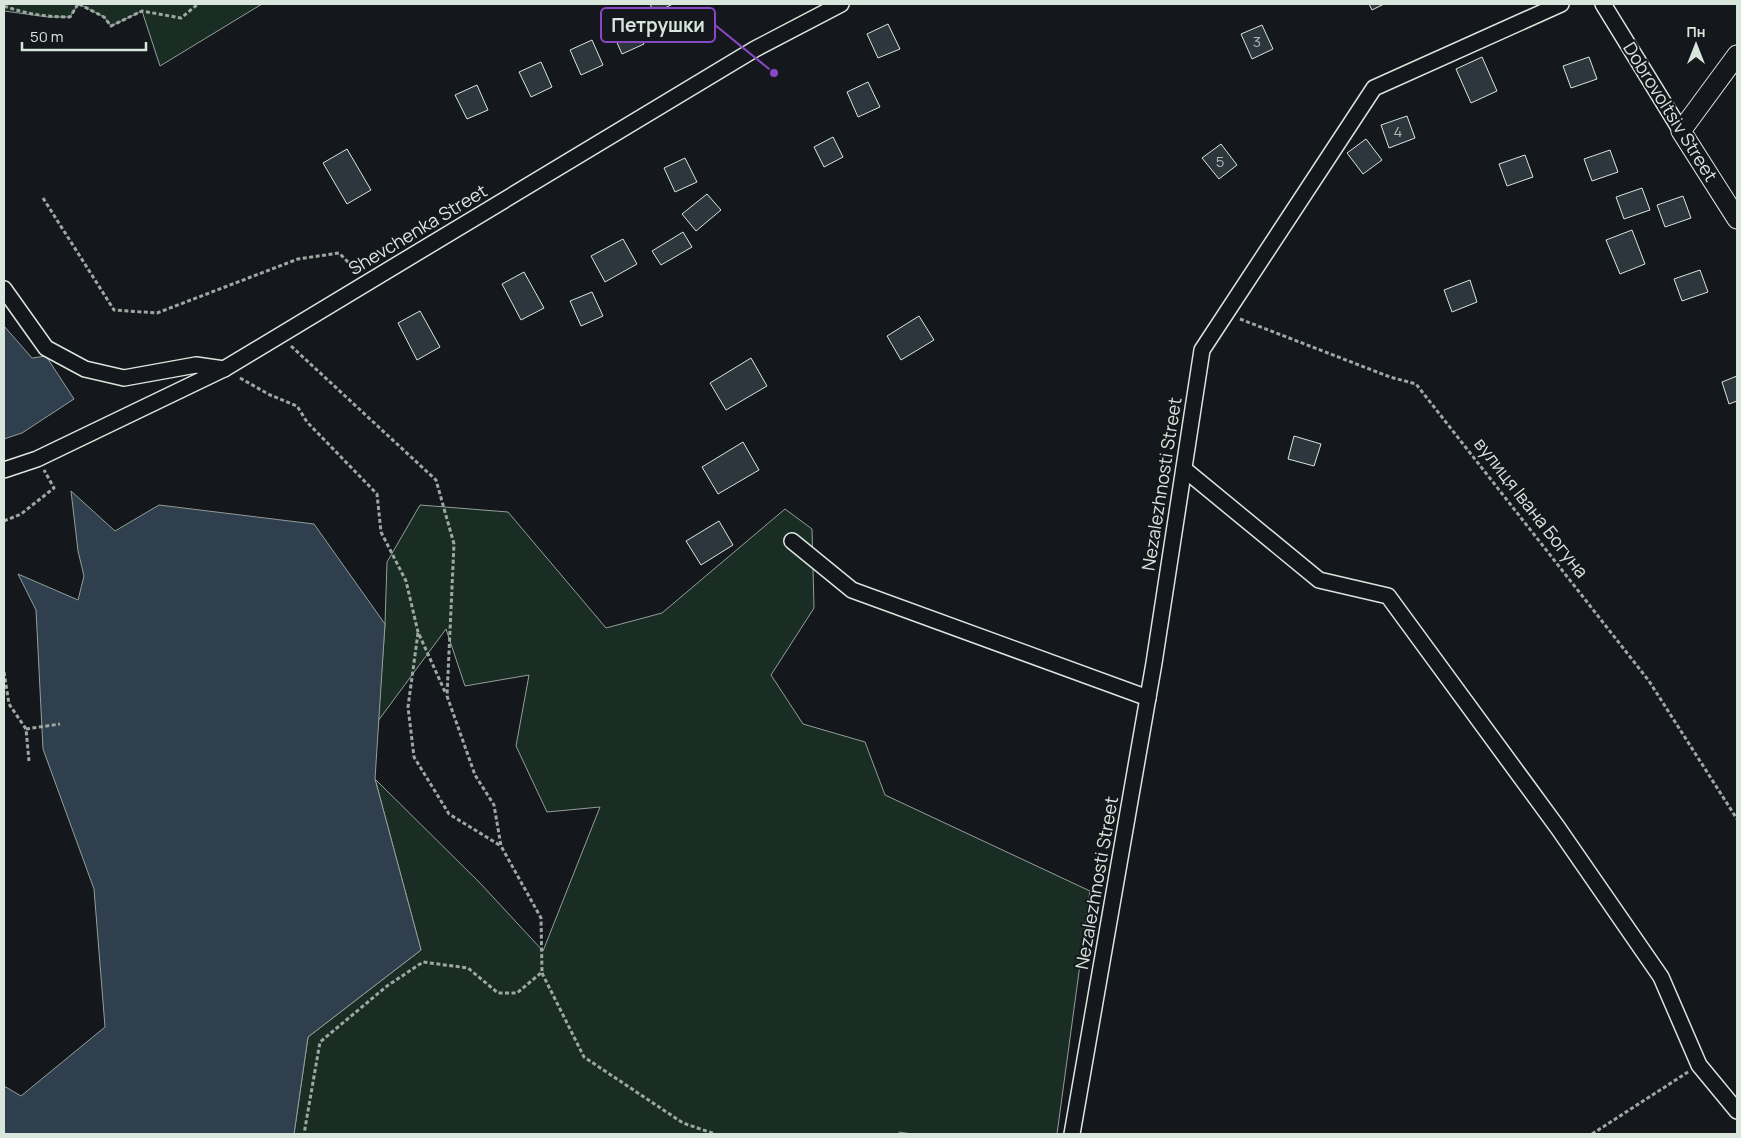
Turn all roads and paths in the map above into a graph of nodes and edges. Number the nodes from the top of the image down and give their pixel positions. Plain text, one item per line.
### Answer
1 (79, 4) edge
2 (198, 4) edge
3 (841, 4) edge
4 (1561, 4) edge
5 (1603, 4) edge
6 (4, 6) edge
7 (1737, 55) edge
8 (1681, 131) junction
9 (43, 198) dead end
10 (1737, 219) edge
11 (368, 282) junction
12 (4, 289) edge
13 (1225, 314) junction
14 (279, 335) junction
15 (224, 368) junction
16 (37, 459) junction
17 (1184, 469) junction
18 (4, 470) edge
19 (4, 521) edge
20 (792, 541) dead end
21 (418, 632) junction
22 (4, 672) edge
23 (447, 696) junction
24 (1148, 698) junction
25 (60, 724) dead end
26 (26, 729) junction
27 (29, 760) dead end
28 (1737, 819) edge
29 (501, 846) junction
30 (542, 972) junction
31 (1700, 1065) junction
32 (1737, 1111) edge
33 (304, 1134) edge
34 (715, 1134) edge
35 (1072, 1134) edge
36 (1592, 1134) edge

1 - 2 path
1 - 6 path
3 - 11 street, Shevchenka Street
4 - 13 street, Nezalezhnosti Street
5 - 8 street, Dobrovoltsiv Street
7 - 8 street
8 - 10 street, Dobrovoltsiv Street
9 - 11 path
11 - 14 street, Shevchenka Street
12 - 15 street
13 - 17 street, Nezalezhnosti Street
13 - 28 path, вулиця Івана Богуна
14 - 15 street, Shevchenka Street
14 - 23 path
15 - 16 street, Shevchenka Street
15 - 21 path
16 - 18 street, Shevchenka Street
16 - 19 path
17 - 24 street, Nezalezhnosti Street
17 - 31 street
20 - 24 street
21 - 23 path
21 - 29 path
22 - 26 path
23 - 29 path
24 - 35 street, Nezalezhnosti Street
25 - 26 path
26 - 27 path
29 - 30 path
30 - 33 path
30 - 34 path
31 - 32 street
31 - 36 path

